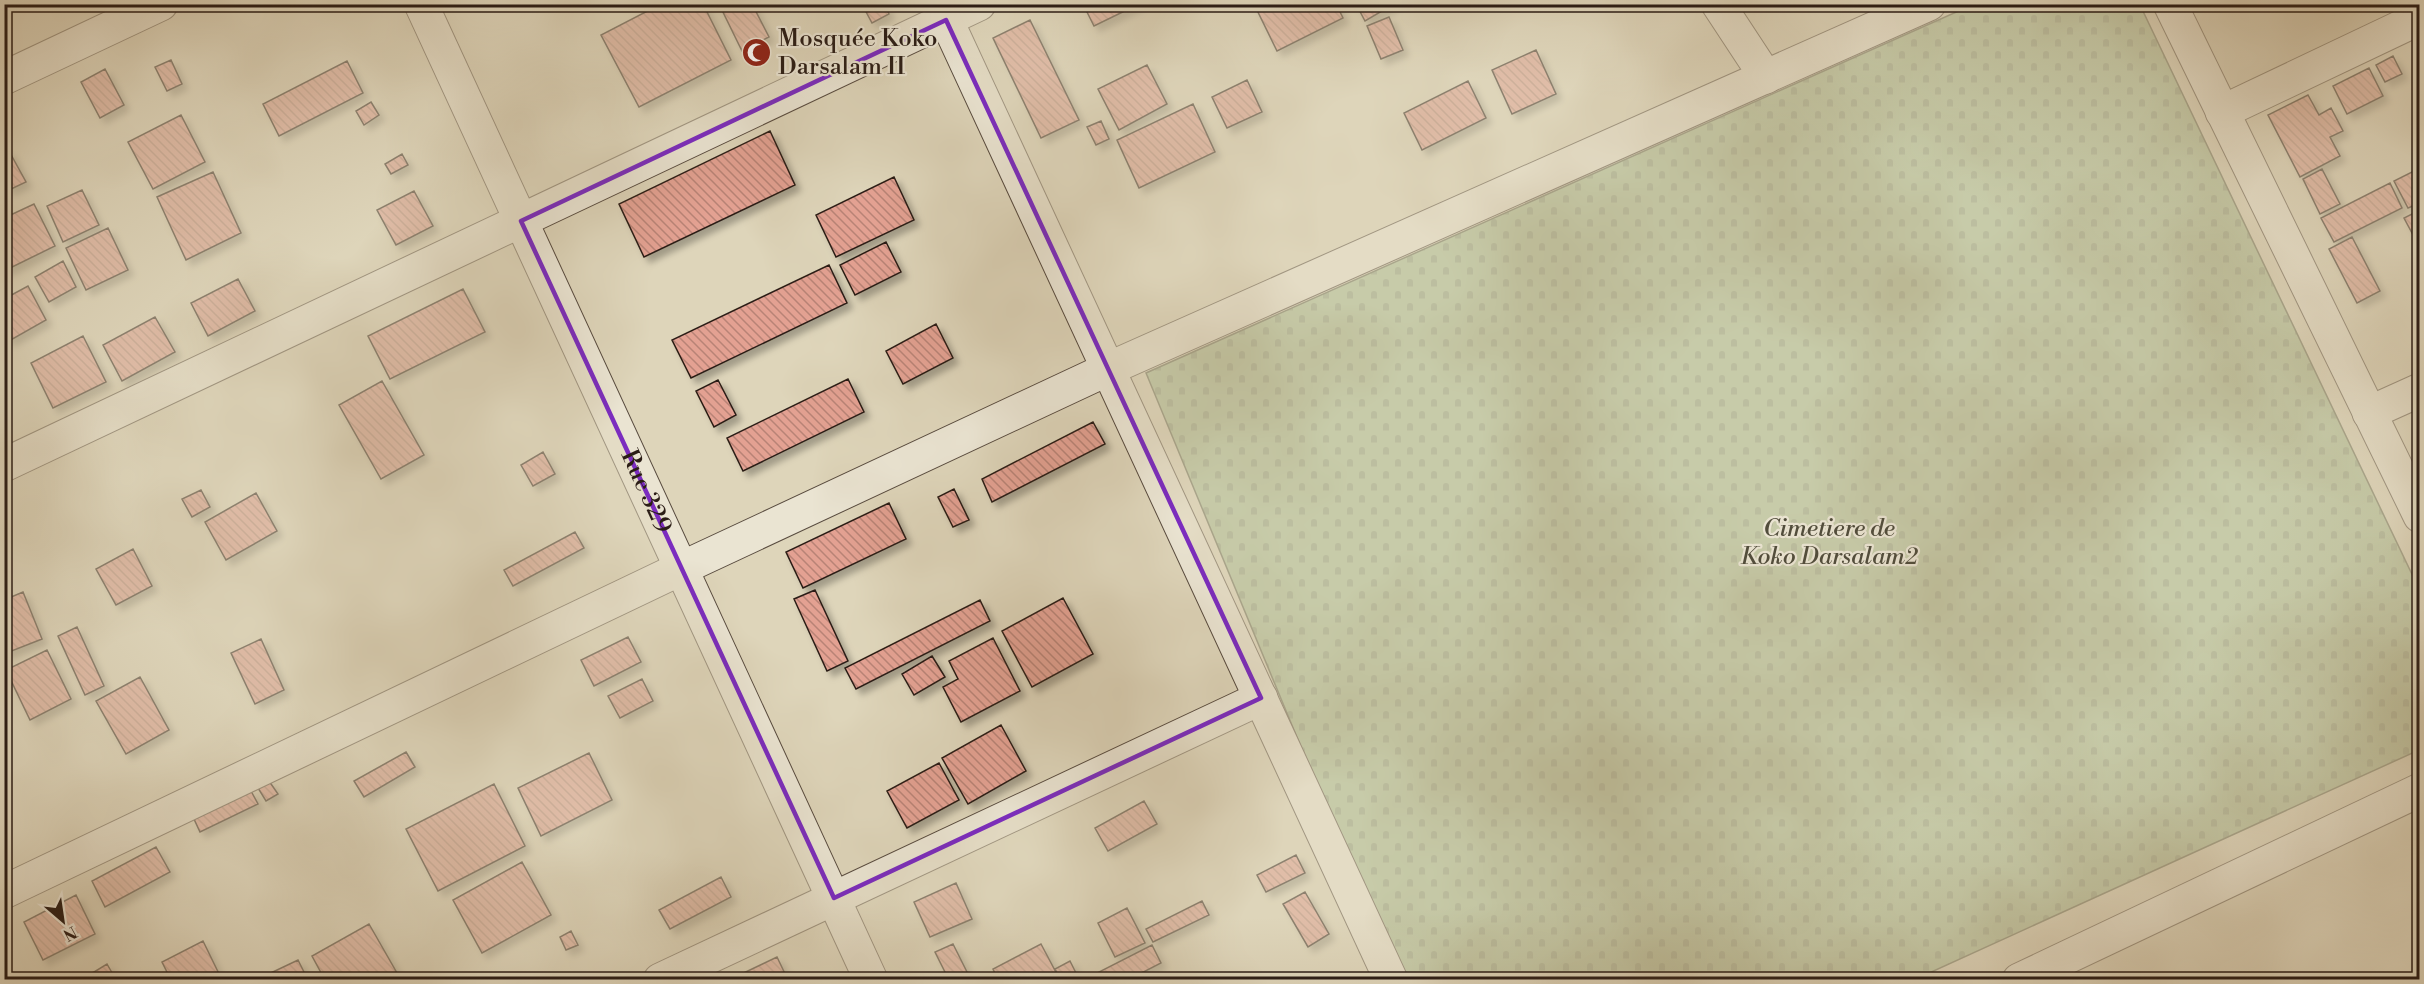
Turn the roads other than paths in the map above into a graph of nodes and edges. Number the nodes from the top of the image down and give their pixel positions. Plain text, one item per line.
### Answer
1 (161, 4) edge
2 (422, 4) edge
3 (979, 4) edge
4 (1718, 4) edge
5 (1929, 4) edge
6 (2170, 4) edge
7 (943, 12) edge
8 (2420, 18) edge
9 (1767, 77) junction
10 (4, 78) edge
11 (2222, 112) junction
12 (521, 221) junction
13 (1108, 369) junction
14 (2420, 390) edge
15 (2369, 413) junction
16 (4, 465) edge
17 (2420, 516) edge
18 (682, 568) junction
19 (1261, 698) junction
20 (2420, 790) edge
21 (4, 892) edge
22 (834, 898) junction
23 (660, 980) edge
24 (871, 980) edge
25 (1391, 980) edge
26 (2019, 980) edge

1 - 10 street
2 - 12 street, Rue 329
3 - 7 street
4 - 9 street
5 - 9 street
6 - 11 street
7 - 12 street
7 - 13 street
8 - 11 street
9 - 13 street
11 - 15 street
12 - 16 street
12 - 18 street, Rue 329
13 - 18 street
13 - 19 street
14 - 15 street
15 - 17 street
18 - 21 street
18 - 22 street, Rue 329
19 - 22 street
19 - 25 street
20 - 26 street
22 - 23 street
22 - 24 street, Rue 329

